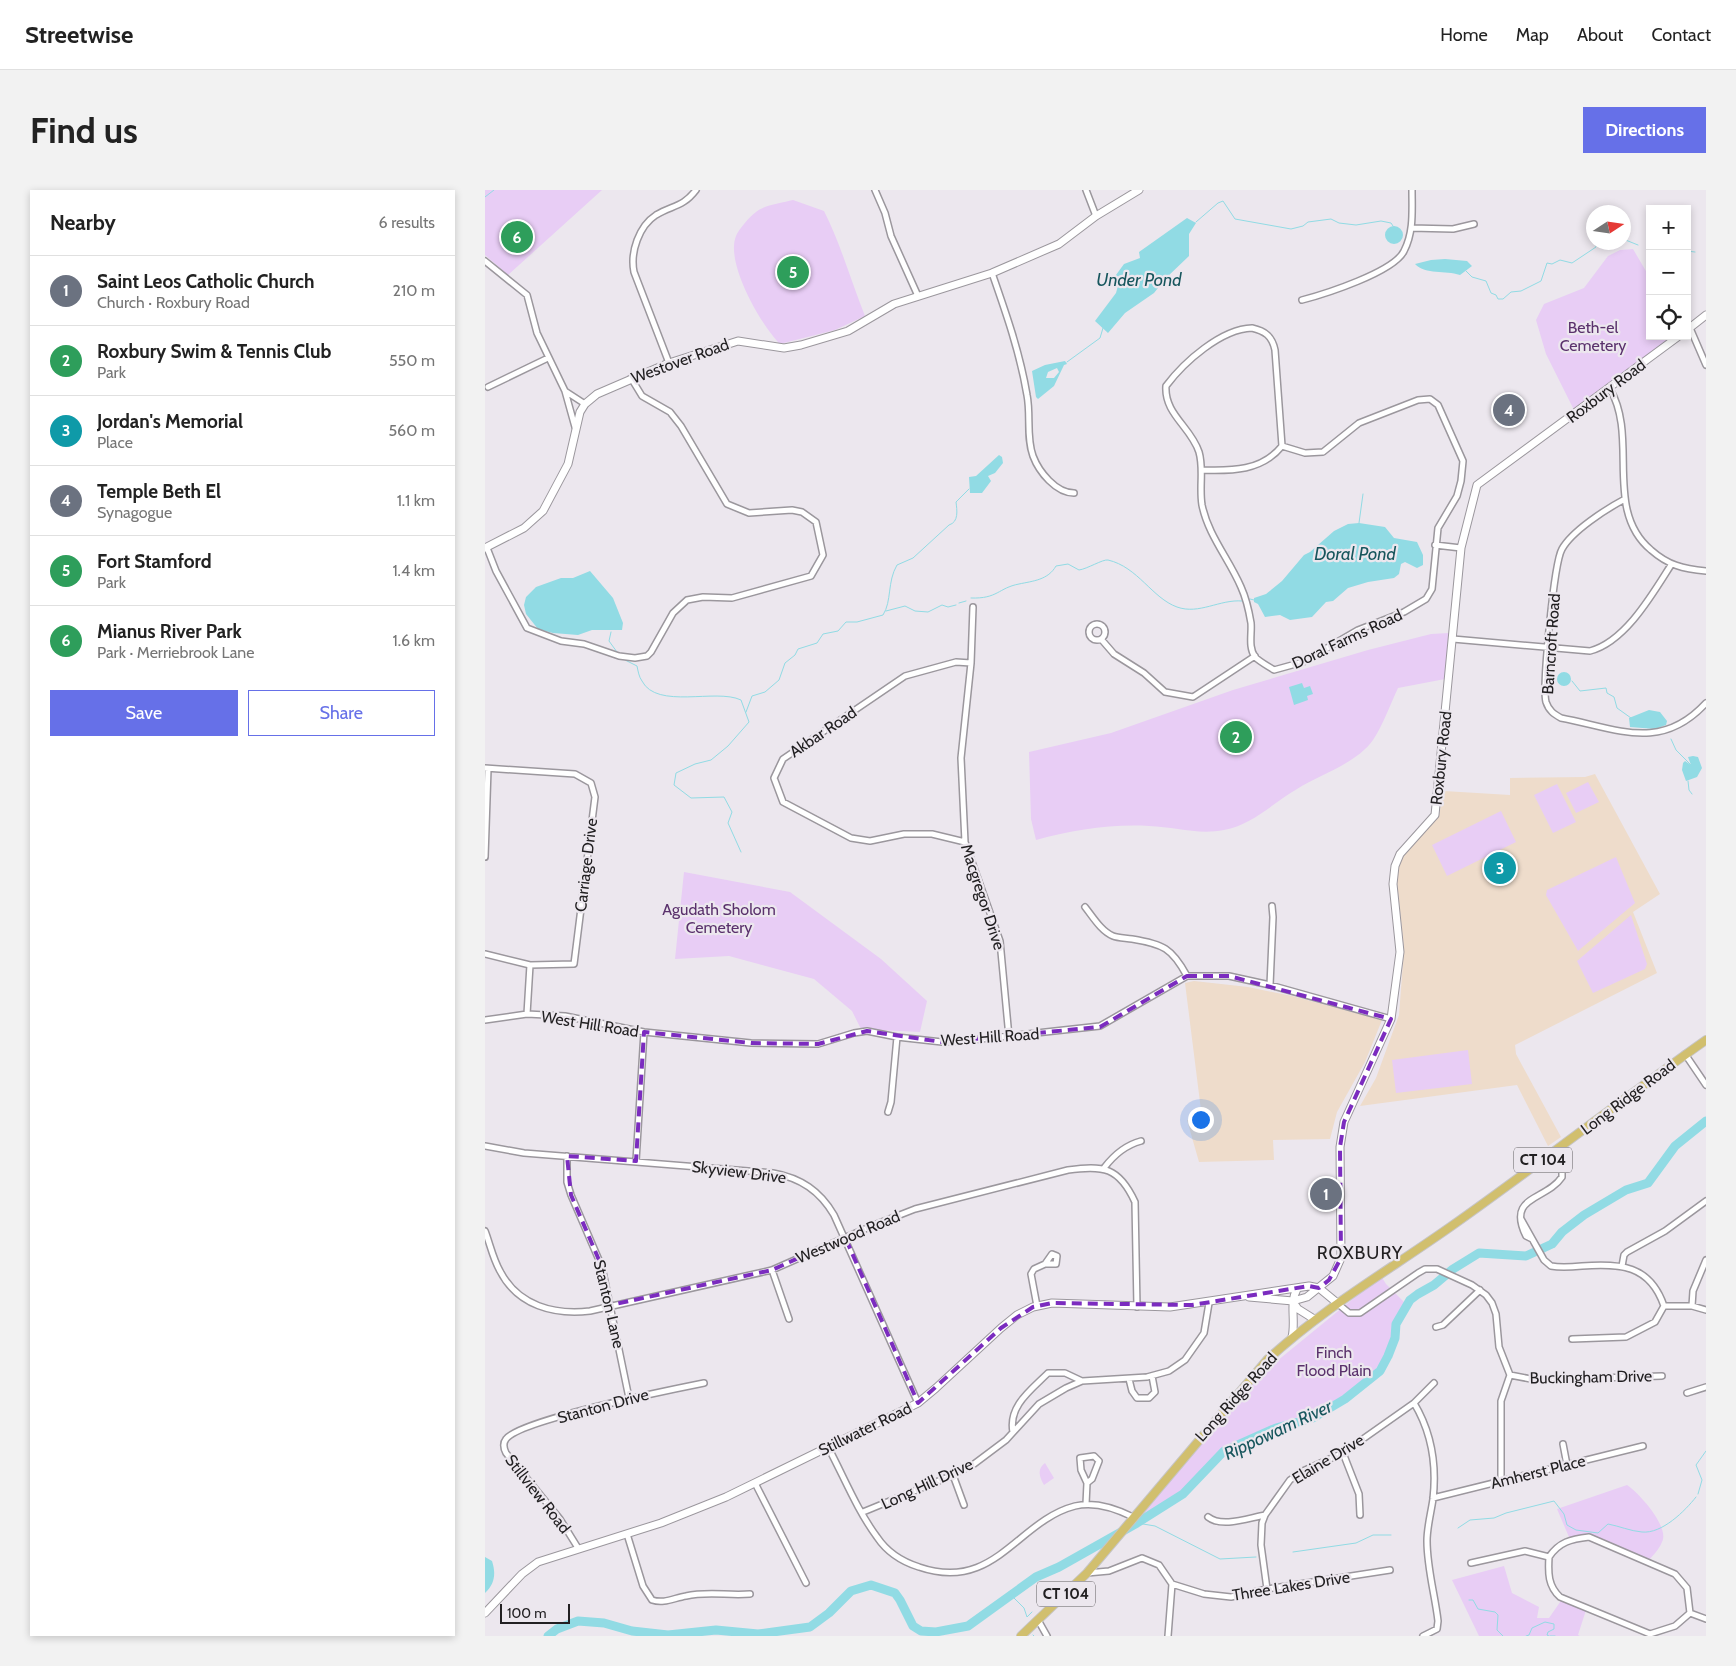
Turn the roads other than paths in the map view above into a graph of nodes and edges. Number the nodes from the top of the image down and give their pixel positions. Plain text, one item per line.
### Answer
1 (696, 190) edge
2 (875, 190) edge
3 (1086, 190) edge
4 (1139, 190) edge
5 (1411, 190) edge
6 (1096, 216) junction
7 (1473, 224) dead end
8 (1411, 228) junction
9 (485, 262) edge
10 (992, 273) junction
11 (918, 296) junction
12 (1302, 300) dead end
13 (1706, 315) edge
14 (1691, 327) edge
15 (1691, 333) edge
16 (1674, 340) edge
17 (548, 358) junction
18 (669, 363) junction
19 (1706, 365) edge
20 (631, 378) junction
21 (488, 387) dead end
22 (1609, 389) junction
23 (565, 391) junction
24 (585, 404) junction
25 (575, 427) junction
26 (1282, 446) junction
27 (1202, 470) junction
28 (1074, 493) dead end
29 (1625, 499) junction
30 (1435, 545) junction
31 (486, 548) edge
32 (1461, 548) junction
33 (1671, 565) junction
34 (1706, 570) edge
35 (973, 607) dead end
36 (1101, 638) dead end
37 (1453, 639) junction
38 (1548, 646) junction
39 (1255, 656) junction
40 (971, 664) junction
41 (1706, 702) edge
42 (487, 768) edge
43 (965, 842) junction
44 (485, 857) edge
45 (1272, 906) dead end
46 (1085, 907) dead end
47 (485, 954) edge
48 (530, 965) junction
49 (1187, 976) junction
50 (1270, 985) junction
51 (527, 1014) junction
52 (485, 1020) edge
53 (1391, 1020) junction
54 (644, 1032) junction
55 (897, 1037) junction
56 (1009, 1037) junction
57 (1706, 1040) edge
58 (1685, 1054) junction
59 (1706, 1085) edge
60 (888, 1112) dead end
61 (1141, 1141) dead end
62 (485, 1146) edge
63 (1552, 1154) junction
64 (567, 1156) junction
65 (636, 1161) junction
66 (1104, 1168) junction
67 (1706, 1201) edge
68 (485, 1231) edge
69 (845, 1237) junction
70 (1706, 1260) edge
71 (1045, 1264) dead end
72 (1622, 1266) junction
73 (772, 1270) junction
74 (1319, 1288) junction
75 (1297, 1289) junction
76 (1480, 1290) junction
77 (1249, 1297) junction
78 (1293, 1301) junction
79 (1337, 1302) junction
80 (1209, 1303) junction
81 (611, 1305) junction
82 (1037, 1306) junction
83 (1137, 1306) junction
84 (1664, 1306) junction
85 (1692, 1306) junction
86 (1706, 1310) edge
87 (789, 1319) dead end
88 (1314, 1319) junction
89 (1436, 1327) dead end
90 (1292, 1337) junction
91 (1572, 1340) dead end
92 (1152, 1376) junction
93 (1511, 1376) junction
94 (1663, 1376) dead end
95 (1129, 1379) junction
96 (1081, 1381) junction
97 (704, 1382) dead end
98 (1434, 1383) dead end
99 (1706, 1387) edge
100 (1687, 1393) dead end
101 (629, 1398) junction
102 (918, 1403) junction
103 (1413, 1403) junction
104 (1013, 1432) junction
105 (506, 1439) joint
106 (1563, 1444) dead end
107 (1643, 1446) dead end
108 (828, 1447) junction
109 (1343, 1453) junction
110 (1567, 1465) junction
111 (953, 1475) junction
112 (1501, 1481) junction
113 (1087, 1482) junction
114 (756, 1485) junction
115 (1433, 1498) junction
116 (1086, 1504) junction
117 (964, 1505) dead end
118 (863, 1512) junction
119 (1265, 1515) junction
120 (1360, 1515) dead end
121 (1133, 1517) junction
122 (1208, 1517) dead end
123 (627, 1534) junction
124 (578, 1548) junction
125 (1549, 1557) junction
126 (1471, 1562) dead end
127 (1390, 1570) dead end
128 (1087, 1573) junction
129 (806, 1583) dead end
130 (1172, 1584) junction
131 (1267, 1589) junction
132 (750, 1594) dead end
133 (485, 1613) edge
134 (1690, 1613) junction
135 (1706, 1619) edge
136 (1038, 1620) junction
137 (1650, 1635) edge
138 (1021, 1636) edge
139 (1047, 1636) edge
140 (1168, 1636) edge
141 (1423, 1636) edge

1 - 18 street
2 - 11 street
3 - 6 street
4 - 6 street, Westover Road
5 - 8 street
6 - 10 street, Westover Road
7 - 8 street
8 - 12 street
9 - 17 street
10 - 11 street, Westover Road
10 - 28 street
11 - 18 street, Westover Road
13 - 14 street
15 - 19 street
16 - 22 street, Roxbury Road
17 - 21 street
17 - 23 street
18 - 20 street, Westover Road
20 - 24 street, Westover Road
20 - 31 street
22 - 29 street
22 - 32 street, Roxbury Road
23 - 24 street
23 - 25 street
24 - 25 street
25 - 31 street
26 - 27 street
26 - 27 street
26 - 30 street, Doral Farms Road
27 - 39 street
29 - 33 street
29 - 38 street, Barncroft Road
30 - 32 street
30 - 39 street, Doral Farms Road
32 - 37 street, Roxbury Road
33 - 34 street
33 - 38 street
35 - 40 street, Macgregor Drive
36 - 39 street
37 - 38 street
37 - 53 street, Roxbury Road
38 - 41 street, Barncroft Road
40 - 43 street, Macgregor Drive
40 - 43 street, Akbar Road
42 - 44 street
42 - 48 street, Carriage Drive
43 - 56 street, Macgregor Drive
45 - 50 street
46 - 49 street
47 - 48 street
48 - 51 street
49 - 50 street, West Hill Road
49 - 56 street, West Hill Road
50 - 53 street, West Hill Road
51 - 52 street, West Hill Road
51 - 54 street, West Hill Road
53 - 74 street, Roxbury Road
54 - 55 street, West Hill Road
54 - 65 street
55 - 56 street, West Hill Road
55 - 60 street
57 - 58 main road, Long Ridge Road / CT 104
58 - 59 street
58 - 63 main road, Long Ridge Road / CT 104
61 - 66 street
62 - 64 street, Skyview Drive
63 - 72 street
63 - 79 main road, Long Ridge Road / CT 104
64 - 65 street, Skyview Drive
64 - 81 street, Stanton Lane
65 - 69 street, Skyview Drive
66 - 69 street, Westwood Road
66 - 83 street
67 - 72 street
68 - 81 street, Westwood Road
69 - 73 street, Westwood Road
69 - 102 street, Skyview Drive
70 - 85 street
71 - 82 street
72 - 84 street
73 - 81 street, Westwood Road
73 - 87 street
74 - 75 street, Stillwater Road
74 - 78 street
74 - 79 street
75 - 77 street, Stillwater Road
75 - 78 street
76 - 79 street, Buckingham Drive
76 - 89 street
76 - 93 street, Buckingham Drive
77 - 78 street, Stillwater Road
77 - 80 street, Stillwater Road
78 - 88 street
78 - 90 street
79 - 88 main road, Long Ridge Road / CT 104
80 - 83 street, Stillwater Road
80 - 92 street, Long Hill Drive
81 - 101 street, Stanton Lane
82 - 83 street, Stillwater Road
82 - 102 street, Stillwater Road
84 - 85 street
84 - 91 street
85 - 86 street
88 - 90 main road, Long Ridge Road / CT 104
90 - 121 main road, Long Ridge Road / CT 104
92 - 95 street, Long Hill Drive
92 - 95 street
93 - 94 street, Buckingham Drive
93 - 112 street
95 - 96 street, Long Hill Drive
96 - 104 street, Long Hill Drive
96 - 104 street, Long Hill Drive
97 - 101 street, Stanton Drive
98 - 103 street, Elaine Drive
99 - 100 street
101 - 105 street, Stanton Drive
102 - 108 street, Stillwater Road
103 - 109 street, Elaine Drive
103 - 115 street
104 - 111 street, Long Hill Drive
105 - 124 street, Stillview Road
106 - 110 street
107 - 110 street, Amherst Place
108 - 114 street, Stillwater Road
108 - 118 street
109 - 119 street, Elaine Drive
109 - 120 street
110 - 112 street, Amherst Place
111 - 117 street
111 - 118 street, Long Hill Drive
112 - 115 street, Amherst Place
113 - 113 street
113 - 116 street
114 - 123 street, Stillwater Road
114 - 129 street
115 - 141 street
116 - 118 street
116 - 121 street
119 - 122 street
119 - 131 street, Elaine Drive
121 - 128 main road, Long Ridge Road / CT 104
123 - 124 street, Stillwater Road
123 - 132 street
124 - 133 street, Stillwater Road
125 - 126 street
125 - 134 street
125 - 137 street
127 - 131 street, Three Lakes Drive
128 - 130 street
128 - 136 main road, Long Ridge Road / CT 104
130 - 131 street, Three Lakes Drive
130 - 140 street
134 - 135 street
134 - 137 street
136 - 138 main road, Long Ridge Road / CT 104
136 - 139 street

